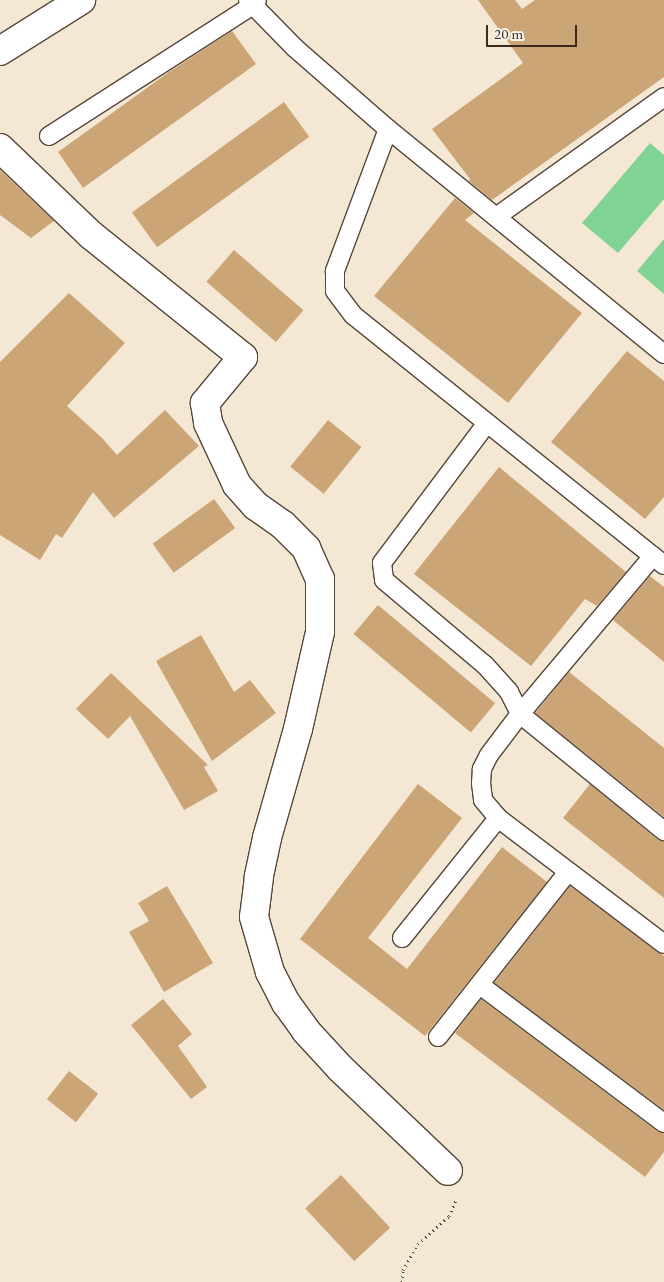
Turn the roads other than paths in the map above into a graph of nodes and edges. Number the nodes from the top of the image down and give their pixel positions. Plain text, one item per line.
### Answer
1 (81, 0) edge
2 (253, 2) edge
3 (0, 51) edge
4 (664, 97) edge
5 (388, 130) junction
6 (49, 136) dead end
7 (0, 148) edge
8 (496, 217) junction
9 (664, 354) edge
10 (487, 423) junction
11 (658, 560) edge
12 (520, 714) junction
13 (498, 818) junction
14 (664, 831) edge
15 (568, 872) junction
16 (402, 938) dead end
17 (664, 944) edge
18 (480, 985) junction
19 (438, 1037) dead end
20 (664, 1123) edge
21 (448, 1171) road end

1 - 3 street
2 - 5 lane
2 - 6 lane
4 - 8 lane
5 - 8 lane
5 - 10 lane
7 - 21 street
8 - 9 lane
10 - 11 lane
10 - 12 lane
11 - 12 lane
12 - 13 lane
12 - 14 lane
13 - 15 lane
13 - 16 lane
15 - 17 lane
15 - 18 lane
18 - 19 lane
18 - 20 lane

